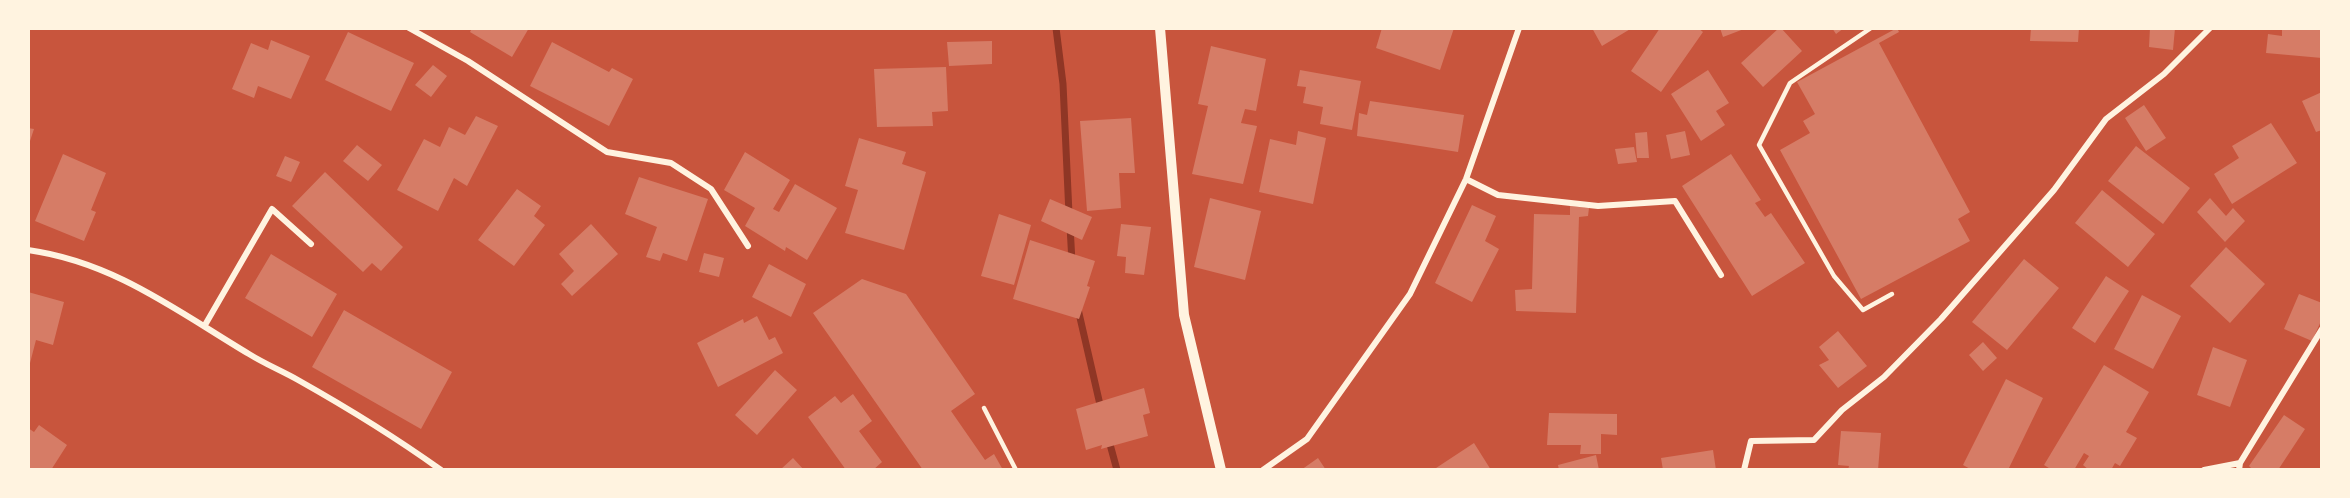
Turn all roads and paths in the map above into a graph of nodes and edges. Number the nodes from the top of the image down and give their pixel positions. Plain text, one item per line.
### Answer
1 (409, 28) edge
2 (1160, 28) edge
3 (1520, 28) edge
4 (1871, 28) edge
5 (2210, 28) edge
6 (1466, 179) junction
7 (310, 244) dead end
8 (748, 246) dead end
9 (28, 250) edge
10 (1721, 275) dead end
11 (1892, 294) dead end
12 (205, 325) junction
13 (2322, 329) edge
14 (984, 408) dead end
15 (2240, 466) edge
16 (441, 470) edge
17 (1016, 470) edge
18 (1221, 470) edge
19 (1263, 470) edge
20 (1744, 470) edge
21 (2204, 470) edge

1 - 8 street
2 - 18 street
3 - 6 street
4 - 11 lane
5 - 20 street
6 - 10 street
6 - 19 street
7 - 12 street
9 - 12 street
12 - 16 street
13 - 15 street
14 - 17 lane
15 - 21 street

